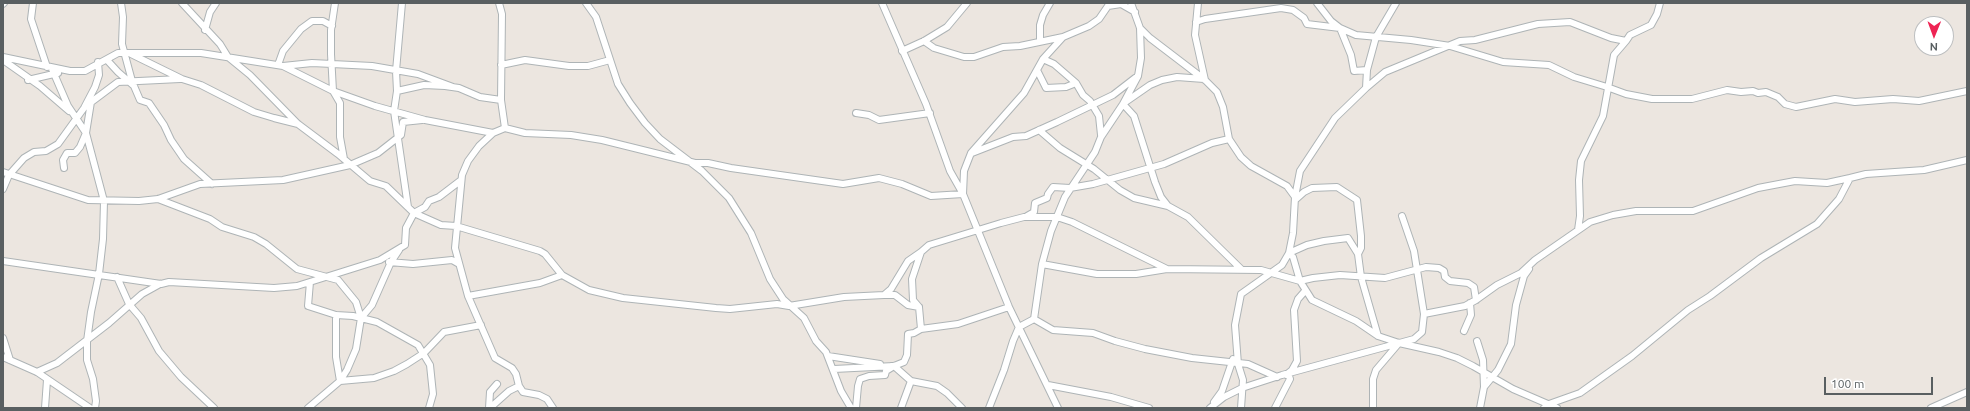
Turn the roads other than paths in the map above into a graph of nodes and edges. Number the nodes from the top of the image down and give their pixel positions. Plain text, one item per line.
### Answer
1 (33, 3) edge
2 (121, 3) edge
3 (182, 3) edge
4 (216, 3) edge
5 (335, 3) edge
6 (402, 3) edge
7 (499, 3) edge
8 (586, 3) edge
9 (882, 3) edge
10 (966, 3) edge
11 (1050, 3) edge
12 (1131, 3) edge
13 (1198, 3) edge
14 (1317, 3) edge
15 (1396, 3) edge
16 (1660, 3) edge
17 (1109, 4) edge
18 (1134, 12) junction
19 (1196, 22) junction
20 (332, 26) junction
21 (1140, 28) junction
22 (1340, 28) junction
23 (205, 30) junction
24 (1063, 37) junction
25 (1376, 37) junction
26 (924, 41) junction
27 (1040, 41) junction
28 (1626, 41) junction
29 (1450, 46) junction
30 (902, 51) junction
31 (126, 52) junction
32 (3, 57) edge
33 (228, 57) junction
34 (1043, 59) junction
35 (3, 60) edge
36 (107, 60) junction
37 (610, 60) junction
38 (98, 62) junction
39 (332, 64) junction
40 (281, 65) junction
41 (501, 65) junction
42 (51, 70) junction
43 (1037, 70) junction
44 (1367, 70) junction
45 (396, 71) junction
46 (1138, 76) junction
47 (182, 79) junction
48 (28, 80) junction
49 (1205, 80) junction
50 (130, 82) junction
51 (1076, 83) junction
52 (95, 87) junction
53 (453, 87) junction
54 (1607, 87) junction
55 (1366, 88) junction
56 (333, 91) junction
57 (397, 91) junction
58 (1967, 91) edge
59 (501, 100) junction
60 (90, 102) junction
61 (1092, 104) junction
62 (1123, 104) junction
63 (84, 108) junction
64 (394, 111) junction
65 (856, 113) dead end
66 (930, 113) junction
67 (77, 118) junction
68 (425, 120) junction
69 (298, 124) junction
70 (505, 128) junction
71 (1039, 130) junction
72 (86, 133) junction
73 (492, 133) junction
74 (1101, 137) junction
75 (397, 138) junction
76 (1229, 139) junction
77 (972, 153) junction
78 (344, 159) junction
79 (1967, 160) edge
80 (690, 163) junction
81 (350, 165) junction
82 (1087, 165) junction
83 (1150, 167) junction
84 (64, 168) dead end
85 (6, 174) edge
86 (1850, 178) junction
87 (1108, 180) junction
88 (460, 181) junction
89 (212, 184) junction
90 (1070, 188) junction
91 (3, 189) edge
92 (963, 194) junction
93 (158, 199) junction
94 (1295, 199) junction
95 (104, 201) junction
96 (1168, 206) junction
97 (408, 207) junction
98 (414, 213) junction
99 (1402, 216) dead end
100 (1024, 217) junction
101 (1057, 217) junction
102 (456, 226) junction
103 (977, 230) junction
104 (1578, 230) junction
105 (400, 248) junction
106 (920, 252) junction
107 (1288, 253) junction
108 (1358, 254) junction
109 (380, 260) junction
110 (1535, 260) junction
111 (3, 261) edge
112 (391, 262) junction
113 (459, 264) junction
114 (1042, 264) junction
115 (1167, 269) junction
116 (1241, 269) junction
117 (1416, 269) junction
118 (1268, 273) junction
119 (99, 274) junction
120 (562, 275) junction
121 (117, 277) junction
122 (1361, 277) junction
123 (326, 278) junction
124 (1300, 281) junction
125 (310, 282) junction
126 (161, 284) junction
127 (1305, 291) junction
128 (884, 295) junction
129 (468, 296) junction
130 (1473, 301) junction
131 (129, 304) junction
132 (789, 306) junction
133 (919, 307) junction
134 (1009, 307) junction
135 (1424, 314) junction
136 (336, 315) junction
137 (362, 318) junction
138 (1034, 319) junction
139 (481, 325) junction
140 (1019, 328) junction
141 (921, 329) junction
142 (1464, 331) dead end
143 (1378, 336) junction
144 (3, 338) edge
145 (87, 341) junction
146 (1477, 341) dead end
147 (1399, 343) junction
148 (424, 352) junction
149 (828, 356) junction
150 (3, 357) edge
151 (10, 360) junction
152 (1235, 363) junction
153 (894, 366) junction
154 (834, 369) junction
155 (37, 372) junction
156 (1483, 372) junction
157 (1286, 375) junction
158 (1277, 377) junction
159 (1492, 378) junction
160 (47, 380) junction
161 (340, 381) junction
162 (911, 381) junction
163 (497, 384) dead end
164 (1048, 385) junction
165 (519, 386) junction
166 (1484, 386) junction
167 (1242, 388) junction
168 (1967, 392) edge
169 (1211, 406) edge
170 (1547, 406) edge
171 (45, 408) edge
172 (90, 408) edge
173 (95, 408) edge
174 (214, 408) edge
175 (308, 408) edge
176 (429, 408) edge
177 (490, 408) edge
178 (553, 408) edge
179 (851, 408) edge
180 (856, 408) edge
181 (901, 408) edge
182 (962, 408) edge
183 (989, 408) edge
184 (1058, 408) edge
185 (1149, 408) edge
186 (1241, 408) edge
187 (1275, 408) edge
188 (1373, 408) edge
189 (1480, 408) edge
190 (1557, 408) edge
191 (1931, 408) edge

1 - 42 street
2 - 31 street
3 - 23 street
4 - 23 street
5 - 20 street
6 - 45 street
7 - 41 street
8 - 37 street
9 - 30 street
10 - 26 street
11 - 27 street
12 - 18 street
13 - 19 street
14 - 22 street
15 - 25 street
16 - 28 street
17 - 18 street
17 - 24 street
18 - 21 street
19 - 22 street
19 - 49 street
20 - 39 street
20 - 40 street
21 - 46 street
21 - 49 street
22 - 25 street
22 - 44 street
23 - 33 street
24 - 27 street
24 - 34 street
25 - 29 street
25 - 44 street
26 - 27 street
26 - 30 street
28 - 29 street
28 - 54 street
29 - 54 street
29 - 55 street
30 - 66 street
31 - 33 street
31 - 36 street
31 - 47 street
31 - 50 street
32 - 42 street
33 - 40 street
33 - 69 street
34 - 43 street
34 - 51 street
35 - 48 street
36 - 38 street
36 - 50 street
37 - 41 street
37 - 80 street
38 - 42 street
38 - 52 street
39 - 40 street
39 - 45 street
39 - 56 street
40 - 56 street
41 - 59 street
42 - 48 street
42 - 67 street
43 - 51 street
43 - 77 street
44 - 55 street
45 - 53 street
45 - 57 street
46 - 61 street
46 - 62 street
47 - 50 street
47 - 69 street
48 - 67 street
49 - 62 street
49 - 76 street
50 - 60 street
50 - 89 street
51 - 61 street
52 - 60 street
52 - 63 street
53 - 57 street
53 - 59 street
54 - 58 street
54 - 104 street
55 - 94 street
56 - 64 street
56 - 78 street
57 - 64 street
59 - 70 street
60 - 63 street
60 - 72 street
61 - 71 street
61 - 74 street
62 - 74 street
62 - 83 street
63 - 67 street
64 - 68 street
64 - 75 street
65 - 66 street
66 - 92 street
67 - 72 street
67 - 85 street
68 - 73 street
68 - 75 street
69 - 78 street
70 - 73 street
70 - 80 street
71 - 77 street
71 - 82 street
72 - 84 street
72 - 95 street
73 - 88 street
74 - 82 street
75 - 81 street
75 - 97 street
76 - 83 street
76 - 94 street
77 - 92 street
78 - 81 street
79 - 86 street
80 - 92 street
80 - 132 street
81 - 89 street
81 - 97 street
82 - 87 street
82 - 90 street
83 - 87 street
83 - 96 street
85 - 91 street
85 - 95 street
86 - 104 street
86 - 170 street
87 - 90 street
87 - 96 street
88 - 98 street
88 - 102 street
89 - 93 street
90 - 100 street
90 - 101 street
92 - 103 street
93 - 95 street
93 - 123 street
94 - 107 street
94 - 108 street
95 - 119 street
96 - 116 street
97 - 98 street
98 - 102 street
98 - 105 street
99 - 117 street
100 - 101 street
100 - 103 street
101 - 114 street
101 - 115 street
102 - 113 street
102 - 120 street
103 - 106 street
103 - 134 street
104 - 110 street
105 - 109 street
105 - 112 street
106 - 128 street
106 - 133 street
107 - 108 street
107 - 118 street
107 - 124 street
108 - 122 street
109 - 112 street
109 - 123 street
110 - 130 street
110 - 159 street
111 - 119 street
112 - 113 street
112 - 137 street
113 - 129 street
114 - 115 street
114 - 138 street
115 - 116 street
116 - 118 street
117 - 122 street
117 - 130 street
117 - 135 street
118 - 124 street
118 - 152 street
119 - 121 street
119 - 145 street
120 - 129 street
120 - 132 street
121 - 126 street
121 - 131 street
122 - 124 street
122 - 143 street
123 - 125 street
123 - 137 street
124 - 127 street
125 - 126 street
125 - 136 street
126 - 131 street
127 - 143 street
127 - 157 street
128 - 132 street
128 - 133 street
129 - 139 street
130 - 135 street
130 - 142 street
131 - 145 street
131 - 174 street
132 - 149 street
133 - 141 street
134 - 140 street
134 - 141 street
135 - 147 street
136 - 137 street
136 - 161 street
137 - 148 street
137 - 161 street
138 - 140 street
138 - 152 street
139 - 148 street
139 - 165 street
140 - 164 street
140 - 183 street
141 - 153 street
143 - 147 street
144 - 151 street
145 - 155 street
145 - 173 street
146 - 156 street
147 - 156 street
147 - 157 street
147 - 188 street
148 - 161 street
148 - 176 street
149 - 153 street
149 - 154 street
150 - 151 street
151 - 155 street
152 - 158 street
152 - 167 street
152 - 169 street
153 - 154 street
153 - 162 street
153 - 180 street
154 - 179 street
155 - 160 street
156 - 159 street
156 - 166 street
157 - 158 street
157 - 187 street
158 - 167 street
159 - 166 street
159 - 170 street
160 - 171 street
160 - 172 street
161 - 175 street
162 - 181 street
162 - 182 street
163 - 177 street
164 - 184 street
164 - 185 street
165 - 177 street
165 - 178 street
166 - 189 street
167 - 169 street
167 - 186 street
168 - 191 street
170 - 190 street

